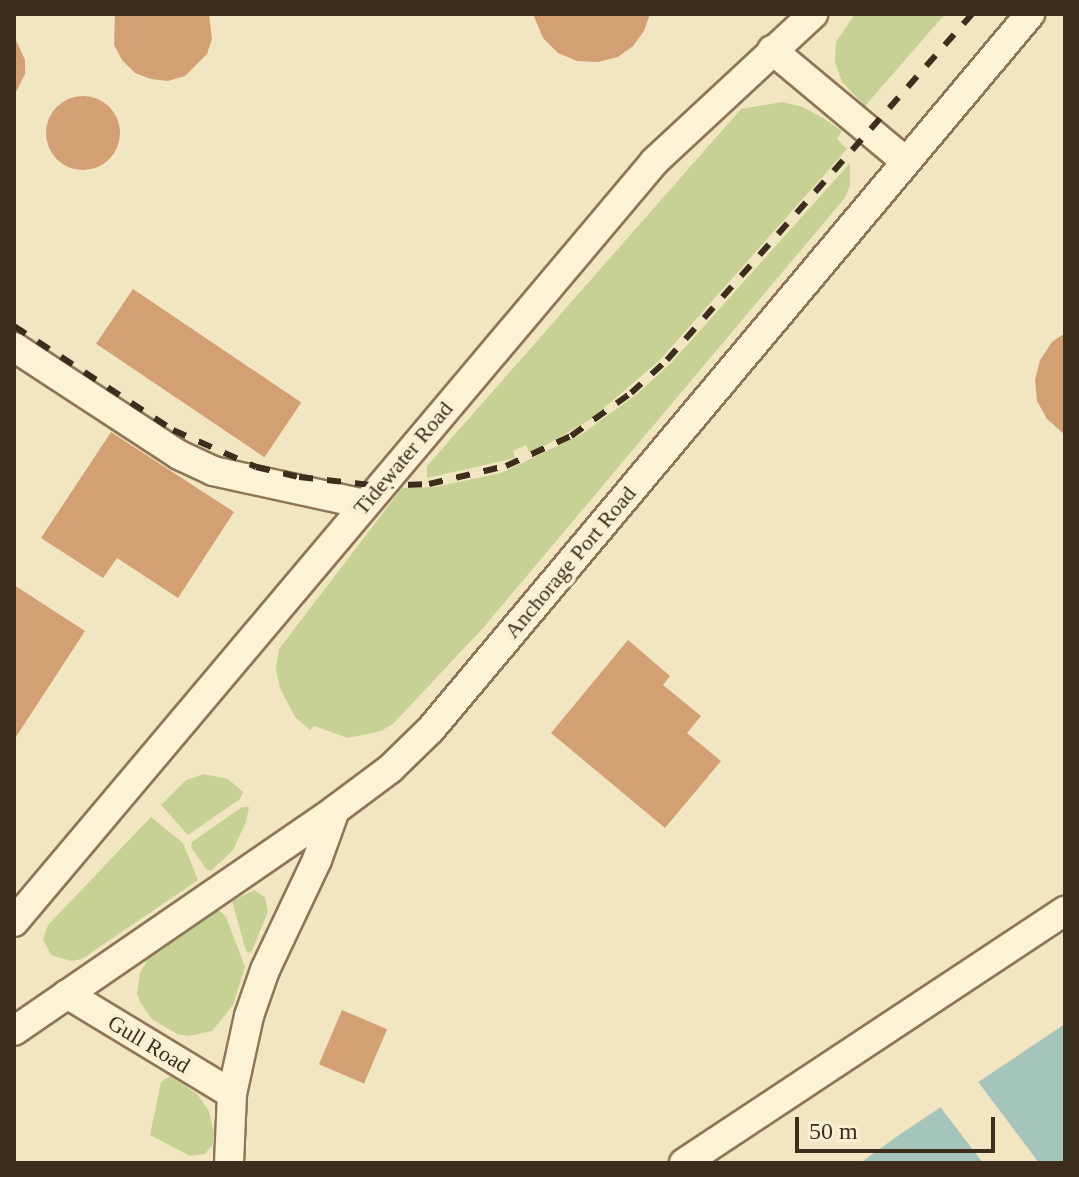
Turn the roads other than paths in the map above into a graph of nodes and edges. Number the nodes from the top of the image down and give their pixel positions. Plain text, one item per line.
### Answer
1 (813, 14) edge
2 (1030, 14) edge
3 (772, 50) junction
4 (905, 161) junction
5 (14, 347) edge
6 (364, 504) junction
7 (335, 810) junction
8 (1065, 911) edge
9 (14, 922) edge
10 (67, 994) junction
11 (14, 1031) edge
12 (232, 1094) junction
13 (229, 1163) edge
14 (684, 1163) edge

1 - 3 street, Tidewater Road
2 - 4 street, Anchorage Port Road
3 - 4 street
3 - 6 street, Tidewater Road
4 - 7 street, Anchorage Port Road
5 - 6 street
6 - 9 street, Tidewater Road
7 - 10 street, Anchorage Port Road
7 - 12 street
8 - 14 street
10 - 11 street, Anchorage Port Road
10 - 12 street, Gull Road
12 - 13 street

